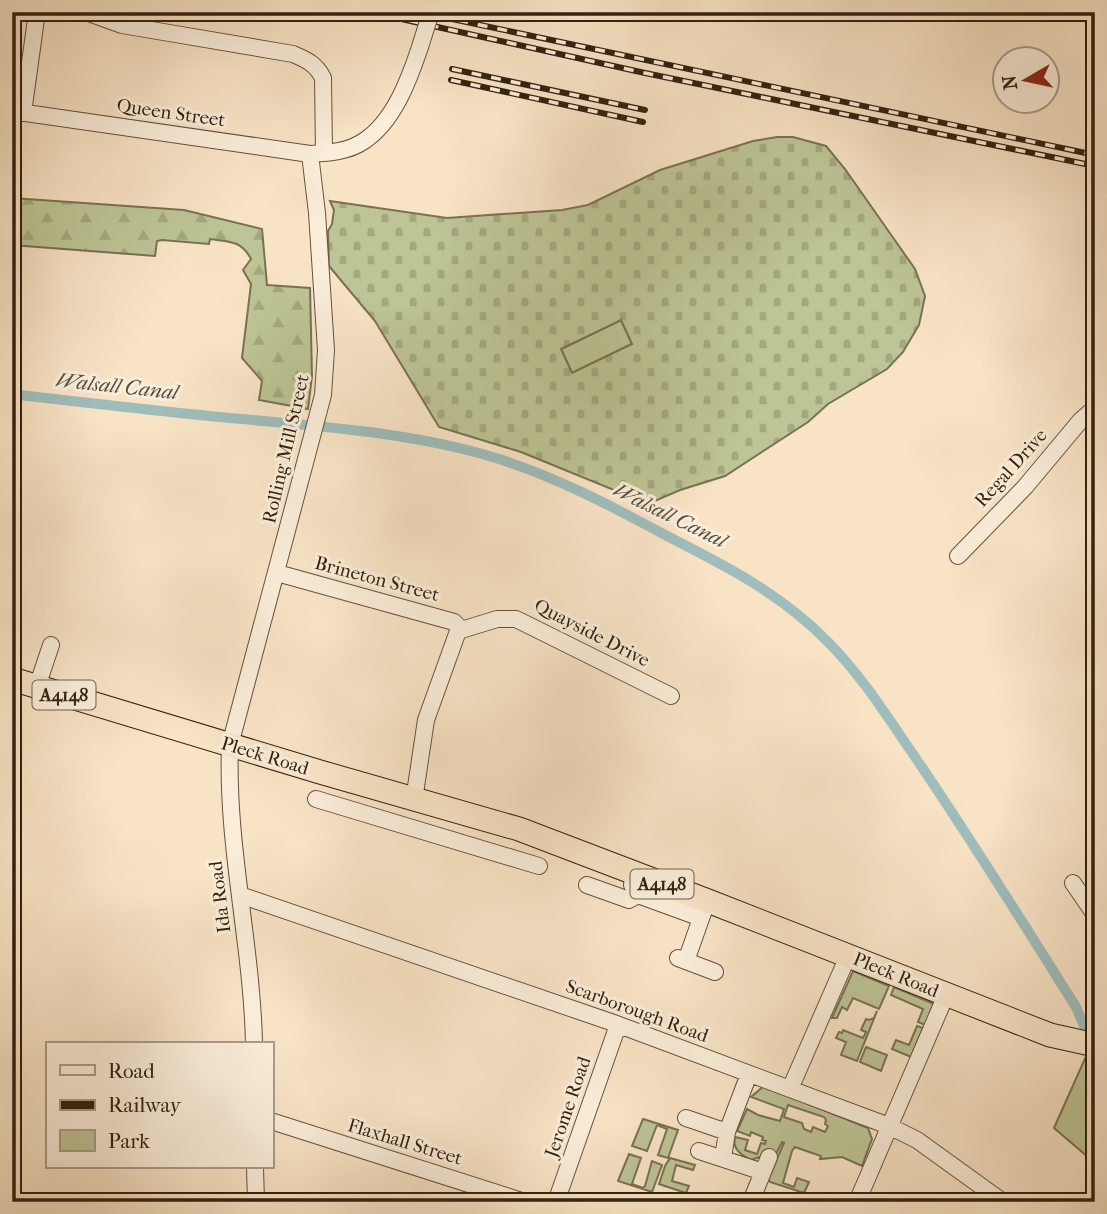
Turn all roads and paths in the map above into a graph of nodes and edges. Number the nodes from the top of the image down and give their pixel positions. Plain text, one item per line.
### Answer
1 (37, 12) edge
2 (86, 12) edge
3 (432, 12) edge
4 (18, 112) edge
5 (317, 154) junction
6 (1095, 408) edge
7 (958, 556) dead end
8 (277, 573) junction
9 (458, 631) junction
10 (51, 645) dead end
11 (12, 678) edge
12 (37, 687) junction
13 (671, 696) dead end
14 (230, 746) junction
15 (316, 799) dead end
16 (414, 800) junction
17 (338, 806) junction
18 (332, 822) dead end
19 (519, 830) junction
20 (511, 857) junction
21 (539, 866) dead end
22 (1073, 883) dead end
23 (636, 885) junction
24 (587, 886) dead end
25 (240, 895) junction
26 (705, 909) junction
27 (1095, 915) edge
28 (848, 956) junction
29 (715, 972) dead end
30 (946, 995) junction
31 (618, 1025) junction
32 (254, 1042) edge
33 (1091, 1044) edge
34 (749, 1074) junction
35 (790, 1089) junction
36 (686, 1118) dead end
37 (273, 1122) edge
38 (889, 1126) junction
39 (727, 1132) junction
40 (699, 1151) dead end
41 (723, 1158) junction
42 (255, 1168) edge
43 (752, 1199) dead end
44 (256, 1202) edge
45 (525, 1202) edge
46 (556, 1202) edge
47 (857, 1202) edge
48 (1003, 1202) edge

1 - 4 street
2 - 5 street, Rolling Mill Street
3 - 5 street, bridge
4 - 5 street, Queen Street
5 - 8 street, Rolling Mill Street
6 - 7 street, Regal Drive
8 - 9 street, Brineton Street
8 - 14 street, Rolling Mill Street
9 - 13 street, Quayside Drive
9 - 16 street
10 - 12 street
11 - 12 highway, Pleck Road / A4148
12 - 14 highway, Pleck Road / A4148
14 - 16 highway, Pleck Road / A4148
14 - 25 street, Ida Road
15 - 17 street, Pleck Road
16 - 19 highway, Pleck Road / A4148
17 - 18 street
17 - 20 street, Pleck Road
19 - 20 street
19 - 23 highway, Pleck Road / A4148
20 - 21 street, Pleck Road
22 - 27 street
23 - 24 street, Pleck Road
23 - 26 highway, Pleck Road / A4148
25 - 31 street, Scarborough Road
25 - 32 street, Ida Road
26 - 28 highway, Pleck Road / A4148
26 - 29 street
28 - 30 highway, Pleck Road / A4148
28 - 35 street
30 - 33 highway, Pleck Road / A4148
30 - 38 street
31 - 34 street, Scarborough Road
31 - 46 street, Jerome Road
34 - 35 street, Scarborough Road
34 - 39 street
35 - 38 street, Scarborough Road
36 - 39 street
37 - 45 street, Flaxhall Street
38 - 47 street
38 - 48 street, Scarborough Road
39 - 41 street
40 - 41 street
41 - 43 street
42 - 44 street

